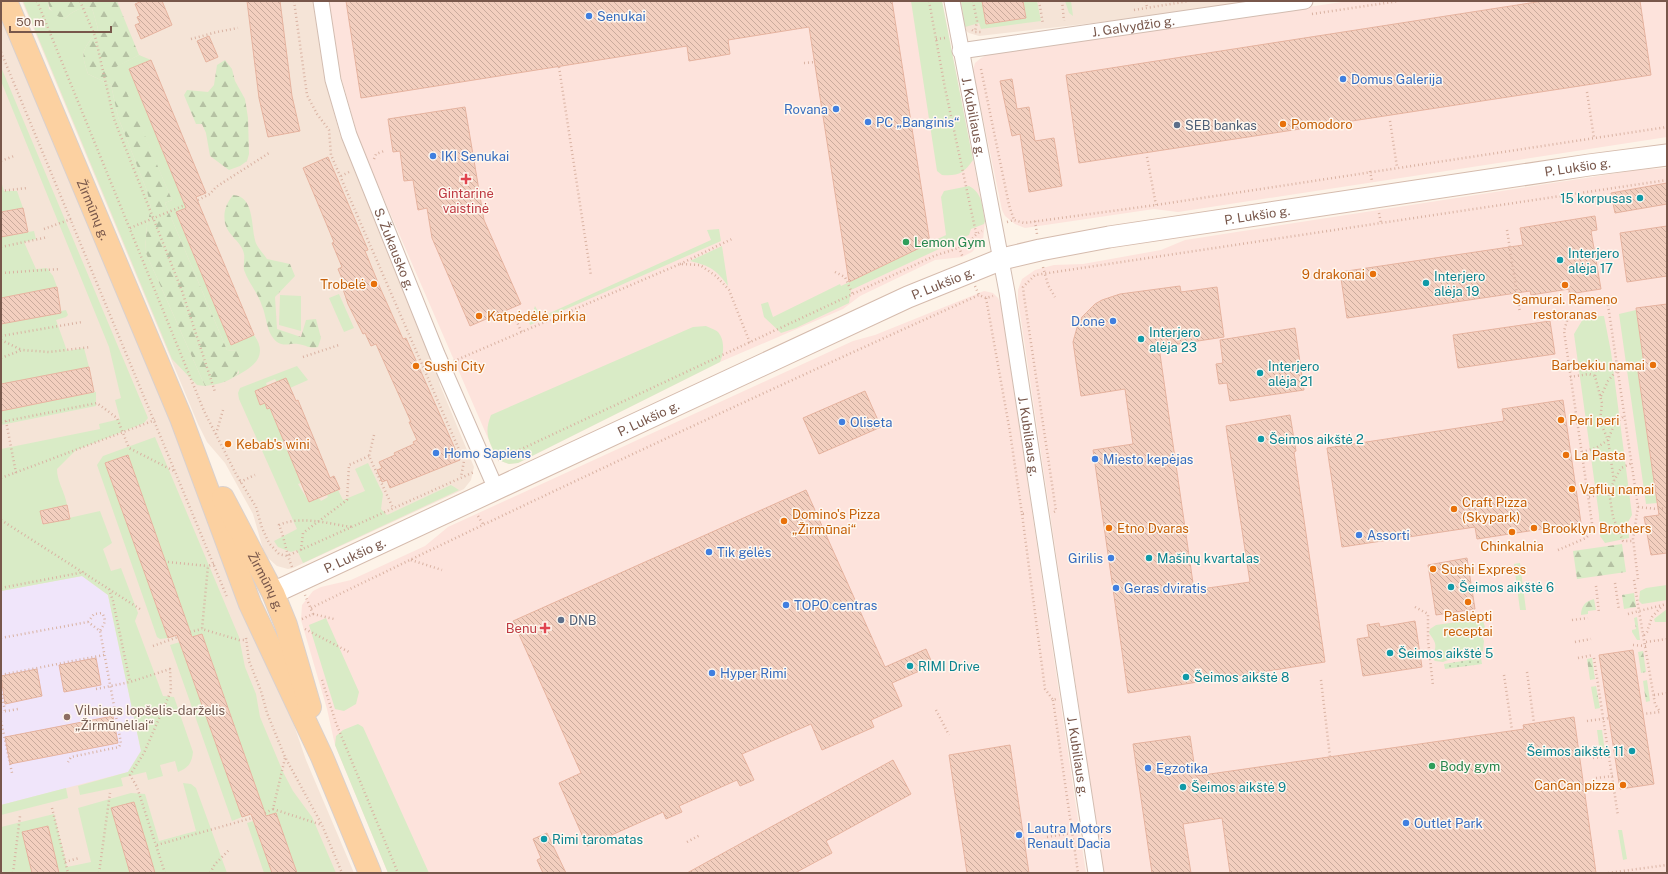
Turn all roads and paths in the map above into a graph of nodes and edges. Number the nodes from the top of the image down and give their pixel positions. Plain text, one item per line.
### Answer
1 (6, 1) edge
2 (38, 1) edge
3 (80, 1) edge
4 (294, 1) edge
5 (321, 1) edge
6 (929, 1) edge
7 (952, 1) edge
8 (974, 1) edge
9 (1039, 1) edge
10 (1062, 1) edge
11 (1146, 1) edge
12 (1190, 1) edge
13 (1305, 1) edge
14 (1064, 21) dead end
15 (1035, 25) dead end
16 (238, 28) dead end
17 (975, 32) junction
18 (983, 32) dead end
19 (957, 33) junction
20 (936, 39) junction
21 (191, 40) dead end
22 (960, 51) junction
23 (1, 52) edge
24 (979, 61) dead end
25 (815, 62) dead end
26 (804, 63) dead end
27 (559, 66) dead end
28 (1587, 92) dead end
29 (1390, 121) dead end
30 (1667, 127) edge
31 (1594, 138) junction
32 (269, 153) dead end
33 (1667, 155) edge
34 (14, 156) dead end
35 (1147, 157) dead end
36 (1, 161) edge
37 (1397, 168) junction
38 (1667, 180) edge
39 (27, 188) dead end
40 (1, 191) edge
41 (198, 200) dead end
42 (185, 205) dead end
43 (1156, 205) junction
44 (153, 218) junction
45 (71, 219) junction
46 (1014, 220) junction
47 (995, 227) junction
48 (130, 228) junction
49 (44, 229) dead end
50 (1507, 230) dead end
51 (976, 233) junction
52 (48, 237) dead end
53 (734, 238) dead end
54 (1, 246) edge
55 (1002, 259) junction
56 (680, 264) junction
57 (60, 269) dead end
58 (835, 272) dead end
59 (1, 273) edge
60 (591, 276) dead end
61 (853, 295) junction
62 (1608, 305) dead end
63 (1570, 311) dead end
64 (1520, 313) dead end
65 (516, 320) dead end
66 (82, 322) dead end
67 (522, 333) junction
68 (1, 336) edge
69 (1, 340) edge
70 (750, 343) junction
71 (339, 345) dead end
72 (92, 347) dead end
73 (22, 350) junction
74 (303, 357) dead end
75 (1, 358) edge
76 (1598, 360) dead end
77 (443, 366) junction
78 (1618, 370) junction
79 (1595, 376) junction
80 (1570, 377) junction
81 (215, 392) dead end
82 (1600, 396) junction
83 (224, 410) dead end
84 (1625, 416) junction
85 (181, 418) junction
86 (155, 420) junction
87 (6, 421) junction
88 (1, 422) edge
89 (1043, 426) dead end
90 (1010, 432) dead end
91 (122, 433) junction
92 (216, 435) junction
93 (374, 435) dead end
94 (1608, 440) junction
95 (1582, 452) junction
96 (369, 456) junction
97 (492, 463) junction
98 (1632, 463) junction
99 (174, 471) junction
100 (16, 472) junction
101 (255, 475) dead end
102 (1, 478) edge
103 (461, 478) junction
104 (1614, 481) junction
105 (240, 482) junction
106 (496, 489) junction
107 (1609, 492) junction
108 (1589, 497) junction
109 (1638, 507) junction
110 (393, 508) junction
111 (1667, 508) edge
112 (1, 520) edge
113 (316, 522) junction
114 (353, 527) junction
115 (1633, 541) junction
116 (301, 550) junction
117 (1558, 550) dead end
118 (287, 556) junction
119 (410, 560) junction
120 (168, 562) dead end
121 (214, 564) junction
122 (208, 566) junction
123 (442, 570) dead end
124 (84, 572) junction
125 (1638, 579) dead end
126 (1634, 580) dead end
127 (1615, 583) dead end
128 (1596, 586) dead end
129 (1, 588) edge
130 (109, 588) junction
131 (273, 593) junction
132 (229, 600) dead end
133 (250, 604) junction
134 (1667, 604) edge
135 (1661, 606) junction
136 (1415, 607) dead end
137 (140, 609) dead end
138 (1619, 610) dead end
139 (1639, 611) junction
140 (1600, 613) dead end
141 (313, 614) junction
142 (1628, 614) dead end
143 (1588, 618) dead end
144 (334, 619) dead end
145 (1572, 620) dead end
146 (88, 622) junction
147 (202, 628) junction
148 (305, 629) junction
149 (100, 631) junction
150 (190, 632) dead end
151 (245, 633) dead end
152 (1644, 635) junction
153 (307, 636) dead end
154 (178, 637) dead end
155 (1, 638) edge
156 (1591, 639) dead end
157 (1667, 639) edge
158 (246, 641) junction
159 (1575, 642) dead end
160 (1646, 642) junction
161 (1633, 645) dead end
162 (153, 646) dead end
163 (1646, 646) junction
164 (349, 652) dead end
165 (104, 655) junction
166 (1578, 658) dead end
167 (319, 672) dead end
168 (1527, 672) dead end
169 (1, 675) edge
170 (1504, 675) dead end
171 (1321, 680) dead end
172 (130, 682) junction
173 (110, 686) junction
174 (1433, 686) dead end
175 (96, 689) dead end
176 (1, 690) edge
177 (1667, 693) edge
178 (1654, 695) junction
179 (1053, 700) dead end
180 (18, 709) dead end
181 (936, 710) dead end
182 (5, 711) junction
183 (1, 712) edge
184 (1643, 714) dead end
185 (1609, 718) dead end
186 (1604, 719) junction
187 (1587, 721) dead end
188 (1, 722) edge
189 (1534, 723) dead end
190 (1512, 730) dead end
191 (949, 735) dead end
192 (322, 756) junction
193 (1610, 756) junction
194 (285, 757) junction
195 (1330, 757) dead end
196 (1593, 758) dead end
197 (68, 762) dead end
198 (12, 773) dead end
199 (1613, 776) junction
200 (1596, 778) dead end
201 (110, 793) dead end
202 (52, 808) dead end
203 (273, 809) junction
204 (265, 813) dead end
205 (20, 816) dead end
206 (1618, 816) dead end
207 (252, 818) dead end
208 (322, 824) junction
209 (1072, 833) junction
210 (700, 835) dead end
211 (1047, 837) dead end
212 (687, 842) dead end
213 (156, 845) junction
214 (229, 850) dead end
215 (80, 858) dead end
216 (65, 862) junction
217 (1667, 865) edge
218 (13, 873) edge
219 (68, 873) edge
220 (99, 873) edge
221 (165, 873) edge
222 (210, 873) edge
223 (342, 873) edge
224 (370, 873) edge
225 (398, 873) edge
226 (1078, 873) edge
227 (1096, 873) edge
228 (1608, 873) edge

1 - 85 main road, Žirmūnų g.
2 - 48 path
3 - 44 path
4 - 103 path
5 - 77 street, S. Žukausko g.
6 - 20 path
7 - 19 street, J. Kubiliaus g.
8 - 17 path
9 - 15 path
10 - 14 path
11 - 12 path
13 - 22 street, J. Galvydžio g.
16 - 21 path
17 - 18 path
17 - 19 path
19 - 20 path
19 - 22 street, J. Kubiliaus g.
20 - 51 path
22 - 47 street, J. Kubiliaus g.
23 - 45 path
24 - 46 path
25 - 26 path
27 - 60 path
28 - 31 path
29 - 37 path
30 - 31 path
31 - 37 path
32 - 41 path
33 - 55 street, P. Lukšio g.
34 - 36 path
35 - 43 path
37 - 43 path
38 - 89 path
39 - 40 path
42 - 44 path
43 - 46 path
44 - 48 path
44 - 81 path
45 - 49 path
45 - 86 path
46 - 47 path
47 - 51 path
47 - 55 street, J. Kubiliaus g.
48 - 92 path
50 - 64 path
51 - 61 path
52 - 54 path
53 - 56 path
55 - 106 street, P. Lukšio g.
55 - 227 street, J. Kubiliaus g.
56 - 67 path
56 - 70 path
57 - 59 path
58 - 61 path
61 - 70 path
62 - 78 path
63 - 80 path
65 - 67 path
66 - 68 path
67 - 77 path
69 - 73 path
70 - 97 path
71 - 74 path
72 - 73 path
73 - 75 path
76 - 79 path
77 - 97 street, S. Žukausko g.
78 - 82 path
78 - 84 path
79 - 80 path
79 - 82 path
80 - 95 path
82 - 94 path
83 - 92 path
84 - 94 path
84 - 98 path
85 - 131 main road, Žirmūnų g.
85 - 133 main road, Žirmūnų g.
86 - 91 path
86 - 99 path
87 - 88 path
87 - 91 path
87 - 100 path
90 - 119 path
91 - 99 path
91 - 100 path
92 - 105 path
93 - 96 path
94 - 95 path
94 - 104 path
95 - 108 path
96 - 110 path
96 - 113 path
97 - 103 path
97 - 106 street, S. Žukausko g.
98 - 104 path
98 - 109 path
99 - 121 path
100 - 102 path
101 - 105 path
103 - 110 path
104 - 107 path
105 - 118 path
106 - 131 street, P. Lukšio g.
107 - 108 path
107 - 115 path
108 - 117 path
109 - 111 path
109 - 115 path
110 - 114 path
112 - 124 path
113 - 114 path
113 - 116 path
113 - 118 path
114 - 116 path
115 - 125 path
116 - 118 path
119 - 123 path
119 - 141 path
120 - 122 path
121 - 122 path
121 - 132 path
122 - 147 path
124 - 129 path
124 - 130 path
126 - 139 path
127 - 138 path
128 - 140 path
130 - 137 path
130 - 172 path
131 - 133 main road
131 - 192 main road, Žirmūnų g.
133 - 192 main road, Žirmūnų g.
134 - 135 path
135 - 139 path
135 - 152 path
136 - 174 path
139 - 142 path
139 - 152 path
141 - 144 path
141 - 148 path
143 - 145 path
146 - 149 path
146 - 149 path
146 - 155 path
147 - 150 path
147 - 158 path
148 - 153 path
148 - 164 path
149 - 165 path
151 - 158 path
152 - 160 path
154 - 162 path
156 - 159 path
157 - 160 path
158 - 194 path
160 - 163 path
161 - 163 path
163 - 178 path
165 - 169 path
165 - 173 path
166 - 186 path
167 - 225 path
168 - 189 path
170 - 190 path
171 - 195 path
172 - 173 path
172 - 213 path
173 - 175 path
173 - 197 path
176 - 182 path
177 - 178 path
178 - 184 path
179 - 209 path
180 - 182 path
181 - 191 path
182 - 183 path
185 - 186 path
186 - 187 path
186 - 193 path
188 - 198 path
192 - 224 main road, Žirmūnų g.
193 - 196 path
193 - 199 path
194 - 203 path
194 - 208 path
199 - 200 path
199 - 206 path
201 - 220 path
202 - 216 path
203 - 204 path
203 - 208 path
205 - 218 path
207 - 213 path
208 - 223 path
209 - 211 path
209 - 226 path
210 - 212 path
213 - 221 path
214 - 222 path
215 - 216 path
216 - 219 path
217 - 228 path

